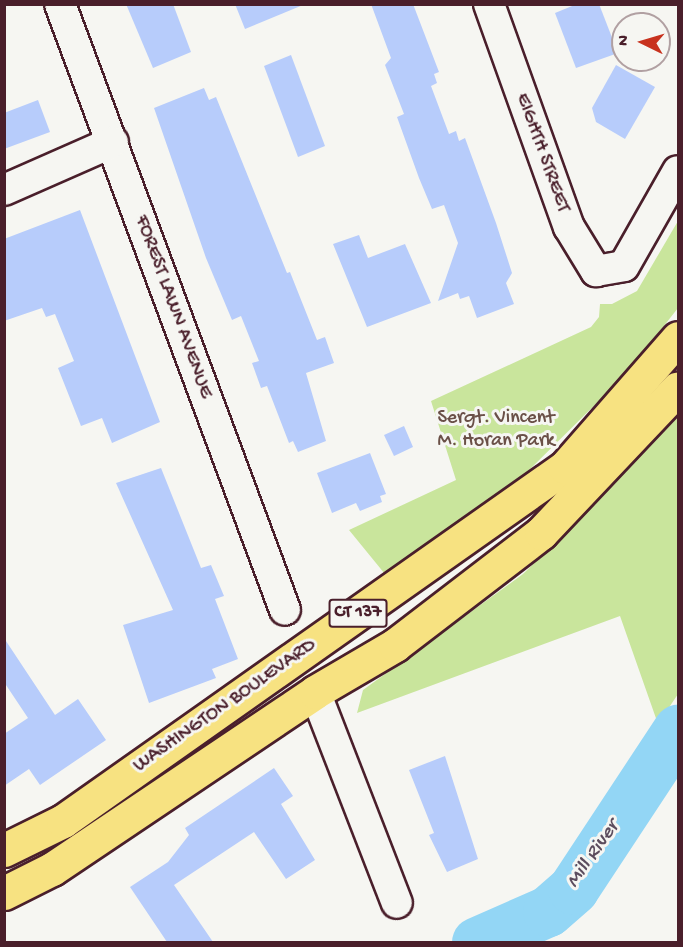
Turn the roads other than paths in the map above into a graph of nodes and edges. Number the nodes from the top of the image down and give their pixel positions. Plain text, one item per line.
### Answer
1 (60, 4) edge
2 (489, 4) edge
3 (112, 142) junction
4 (678, 171) edge
5 (4, 190) edge
6 (678, 338) edge
7 (678, 388) edge
8 (285, 610) dead end
9 (315, 692) junction
10 (4, 850) edge
11 (4, 893) edge
12 (397, 903) dead end

1 - 3 street, FOREST LAWN AVENUE
2 - 4 street, EIGHTH STREET
3 - 5 street
3 - 8 street, FOREST LAWN AVENUE
6 - 10 main road, WASHINGTON BOULEVARD / CT 137
7 - 9 main road, WASHINGTON BOULEVARD / CT 137
9 - 11 main road, WASHINGTON BOULEVARD / CT 137
9 - 12 street

